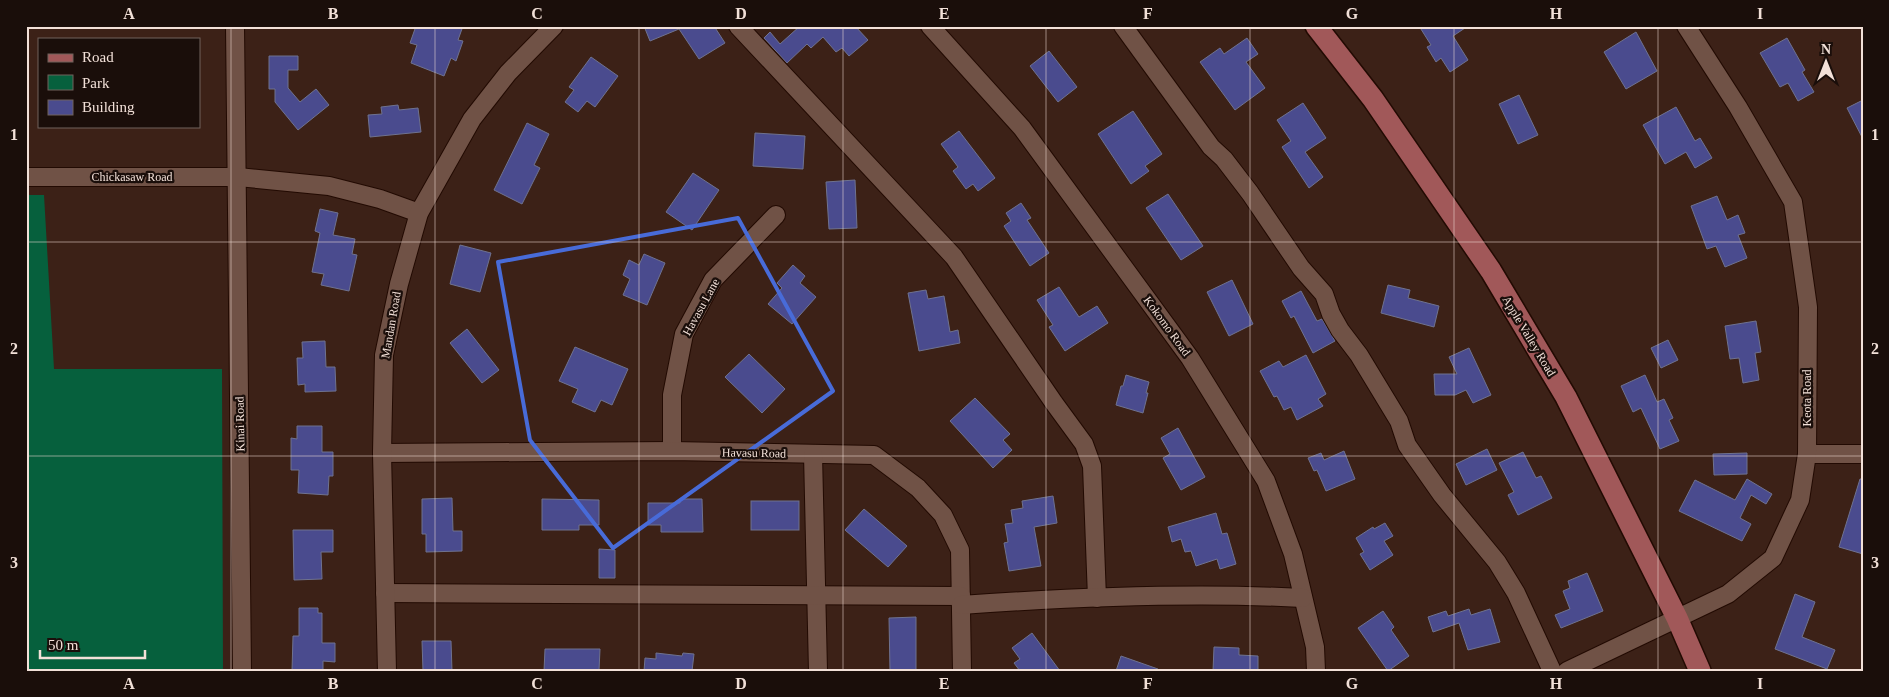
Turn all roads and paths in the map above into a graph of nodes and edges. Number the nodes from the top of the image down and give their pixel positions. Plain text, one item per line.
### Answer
1 (234, 26) edge
2 (554, 26) edge
3 (738, 26) edge
4 (930, 26) edge
5 (1123, 26) edge
6 (1316, 26) edge
7 (1686, 26) edge
8 (238, 176) junction
9 (26, 178) edge
10 (419, 213) junction
11 (776, 215) dead end
12 (672, 451) junction
13 (382, 453) junction
14 (813, 454) junction
15 (1808, 454) junction
16 (1863, 454) edge
17 (385, 593) junction
18 (817, 595) junction
19 (1097, 598) junction
20 (1304, 598) junction
21 (961, 601) junction
22 (1677, 618) junction
23 (242, 671) edge
24 (387, 671) edge
25 (818, 671) edge
26 (962, 671) edge
27 (1316, 671) edge
28 (1552, 671) edge
29 (1567, 671) edge
30 (1700, 671) edge

1 - 8 street, Kinai Road
2 - 10 street, Mandan Road
3 - 19 street
4 - 20 street, Kokomo Road
5 - 28 street
6 - 22 main road, Apple Valley Road
7 - 15 street, Keota Road
8 - 9 street, Chickasaw Road
8 - 10 street
8 - 23 street, Kinai Road
10 - 13 street, Mandan Road
11 - 12 street, Havasu Lane
12 - 13 street, Havasu Road
12 - 14 street, Havasu Road
13 - 17 street, Mandan Road
14 - 18 street
14 - 21 street, Havasu Road
15 - 16 street
15 - 22 street, Keota Road
17 - 18 street
17 - 24 street, Mandan Road
18 - 21 street
18 - 25 street
19 - 20 street
19 - 21 street
20 - 27 street, Kokomo Road
21 - 26 street, Havasu Road
22 - 29 street, Keota Road
22 - 30 main road, Apple Valley Road

